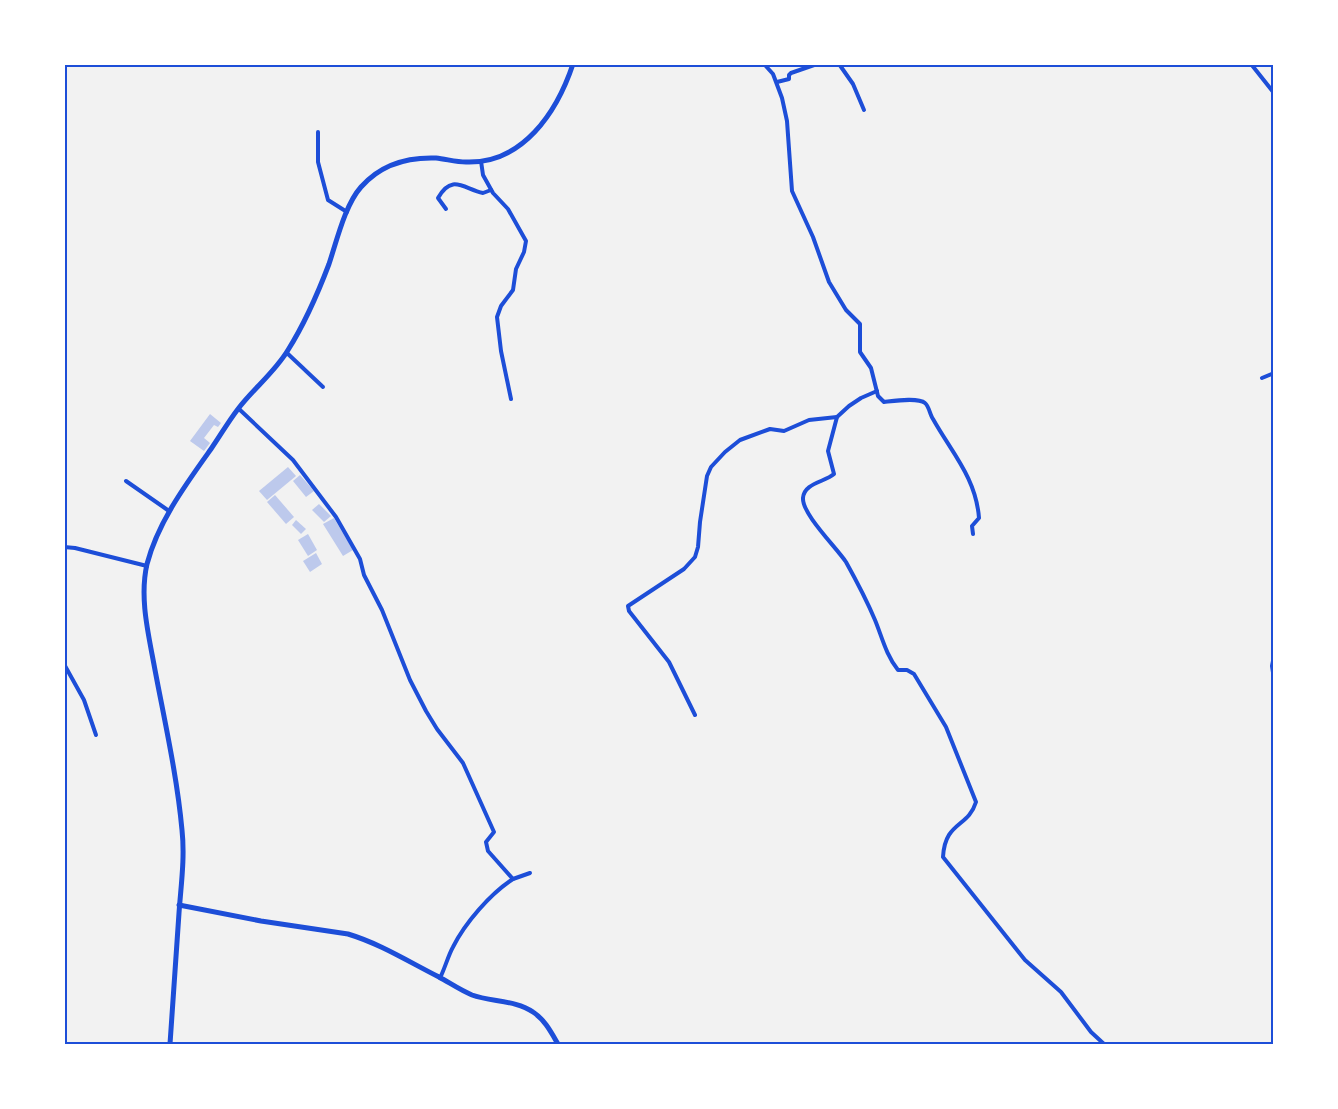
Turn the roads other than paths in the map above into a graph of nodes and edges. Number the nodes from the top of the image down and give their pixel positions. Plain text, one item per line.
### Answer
1 (573, 64) edge
2 (764, 64) edge
3 (817, 64) edge
4 (839, 64) edge
5 (1251, 64) edge
6 (777, 82) junction
7 (1274, 93) edge
8 (864, 110) dead end
9 (318, 132) dead end
10 (481, 161) junction
11 (491, 190) junction
12 (446, 209) dead end
13 (347, 212) junction
14 (287, 353) junction
15 (1274, 373) edge
16 (1262, 378) dead end
17 (322, 387) dead end
18 (876, 391) junction
19 (511, 399) dead end
20 (238, 408) junction
21 (837, 417) junction
22 (126, 482) dead end
23 (170, 511) junction
24 (973, 534) dead end
25 (64, 547) edge
26 (147, 566) junction
27 (1274, 656) edge
28 (64, 664) edge
29 (1274, 679) edge
30 (695, 715) dead end
31 (96, 735) dead end
32 (530, 873) dead end
33 (513, 879) junction
34 (179, 905) junction
35 (440, 978) junction
36 (170, 1044) edge
37 (558, 1044) edge
38 (1104, 1044) edge

1 - 10 main road
2 - 6 street
3 - 6 street
4 - 8 street
5 - 7 street
6 - 18 street
9 - 13 street
10 - 11 street
10 - 13 main road
11 - 12 street
11 - 19 street
13 - 14 main road
14 - 17 street
14 - 20 main road
15 - 16 street
18 - 21 street
18 - 24 street
20 - 23 main road
20 - 33 street
21 - 30 street
21 - 38 street
22 - 23 street
23 - 26 main road
25 - 26 street
26 - 34 main road
27 - 29 street
28 - 31 street
32 - 33 street
33 - 35 street
34 - 35 main road
34 - 36 main road
35 - 37 main road

